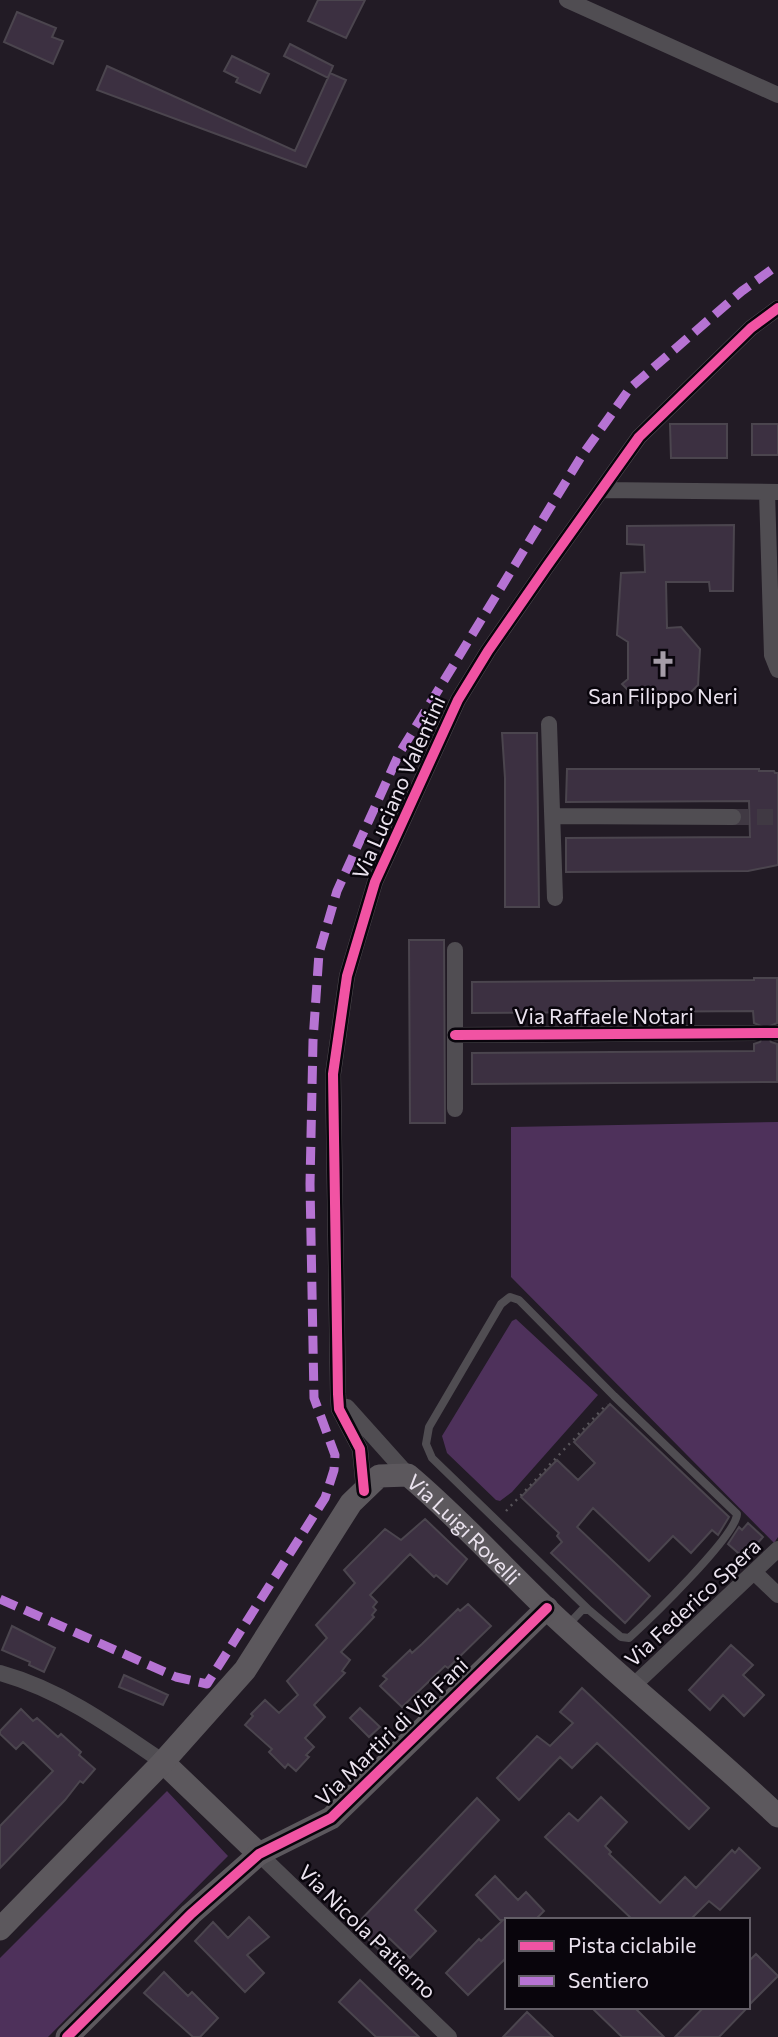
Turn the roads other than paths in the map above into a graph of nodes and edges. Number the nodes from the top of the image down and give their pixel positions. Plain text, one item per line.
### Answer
1 (567, 0) edge
2 (778, 95) edge
3 (778, 309) edge
4 (602, 490) junction
5 (773, 492) edge
6 (778, 670) edge
7 (549, 724) dead end
8 (553, 816) junction
9 (733, 817) tunnel mouth
10 (555, 898) dead end
11 (455, 950) dead end
12 (754, 1033) dead end
13 (455, 1035) junction
14 (455, 1110) dead end
15 (338, 1394) junction
16 (408, 1475) junction
17 (364, 1491) junction
18 (778, 1549) edge
19 (754, 1572) junction
20 (778, 1595) edge
21 (547, 1608) junction
22 (589, 1610) junction
23 (567, 1626) junction
24 (0, 1673) edge
25 (634, 1685) junction
26 (163, 1762) junction
27 (778, 1816) edge
28 (259, 1854) junction
29 (0, 1929) edge
30 (67, 2037) edge
31 (449, 2037) edge

1 - 2 street
3 - 4 street, Via Luciano Valentini
4 - 5 street
4 - 15 street, Via Luciano Valentini
5 - 6 street
7 - 8 street
8 - 9 street
8 - 10 street
11 - 13 street
12 - 13 street, Via Raffaele Notari
13 - 14 street
15 - 16 street
15 - 17 street, Via Luciano Valentini
16 - 17 street, Via Luigi Rovelli
16 - 21 street, Via Luigi Rovelli
17 - 26 street, Via Luigi Rovelli
18 - 19 street, Via Federico Spera
19 - 20 street
19 - 25 street, Via Federico Spera
21 - 23 street, Via Luigi Rovelli
21 - 28 street, Via Martiri di Via Fani
22 - 22 lane
22 - 23 lane
23 - 25 street, Via Luigi Rovelli
24 - 26 street
25 - 27 street, Via Luigi Rovelli
26 - 28 street
26 - 29 street
28 - 30 street, Via Martiri di Via Fani
28 - 31 street, Via Nicola Patierno

